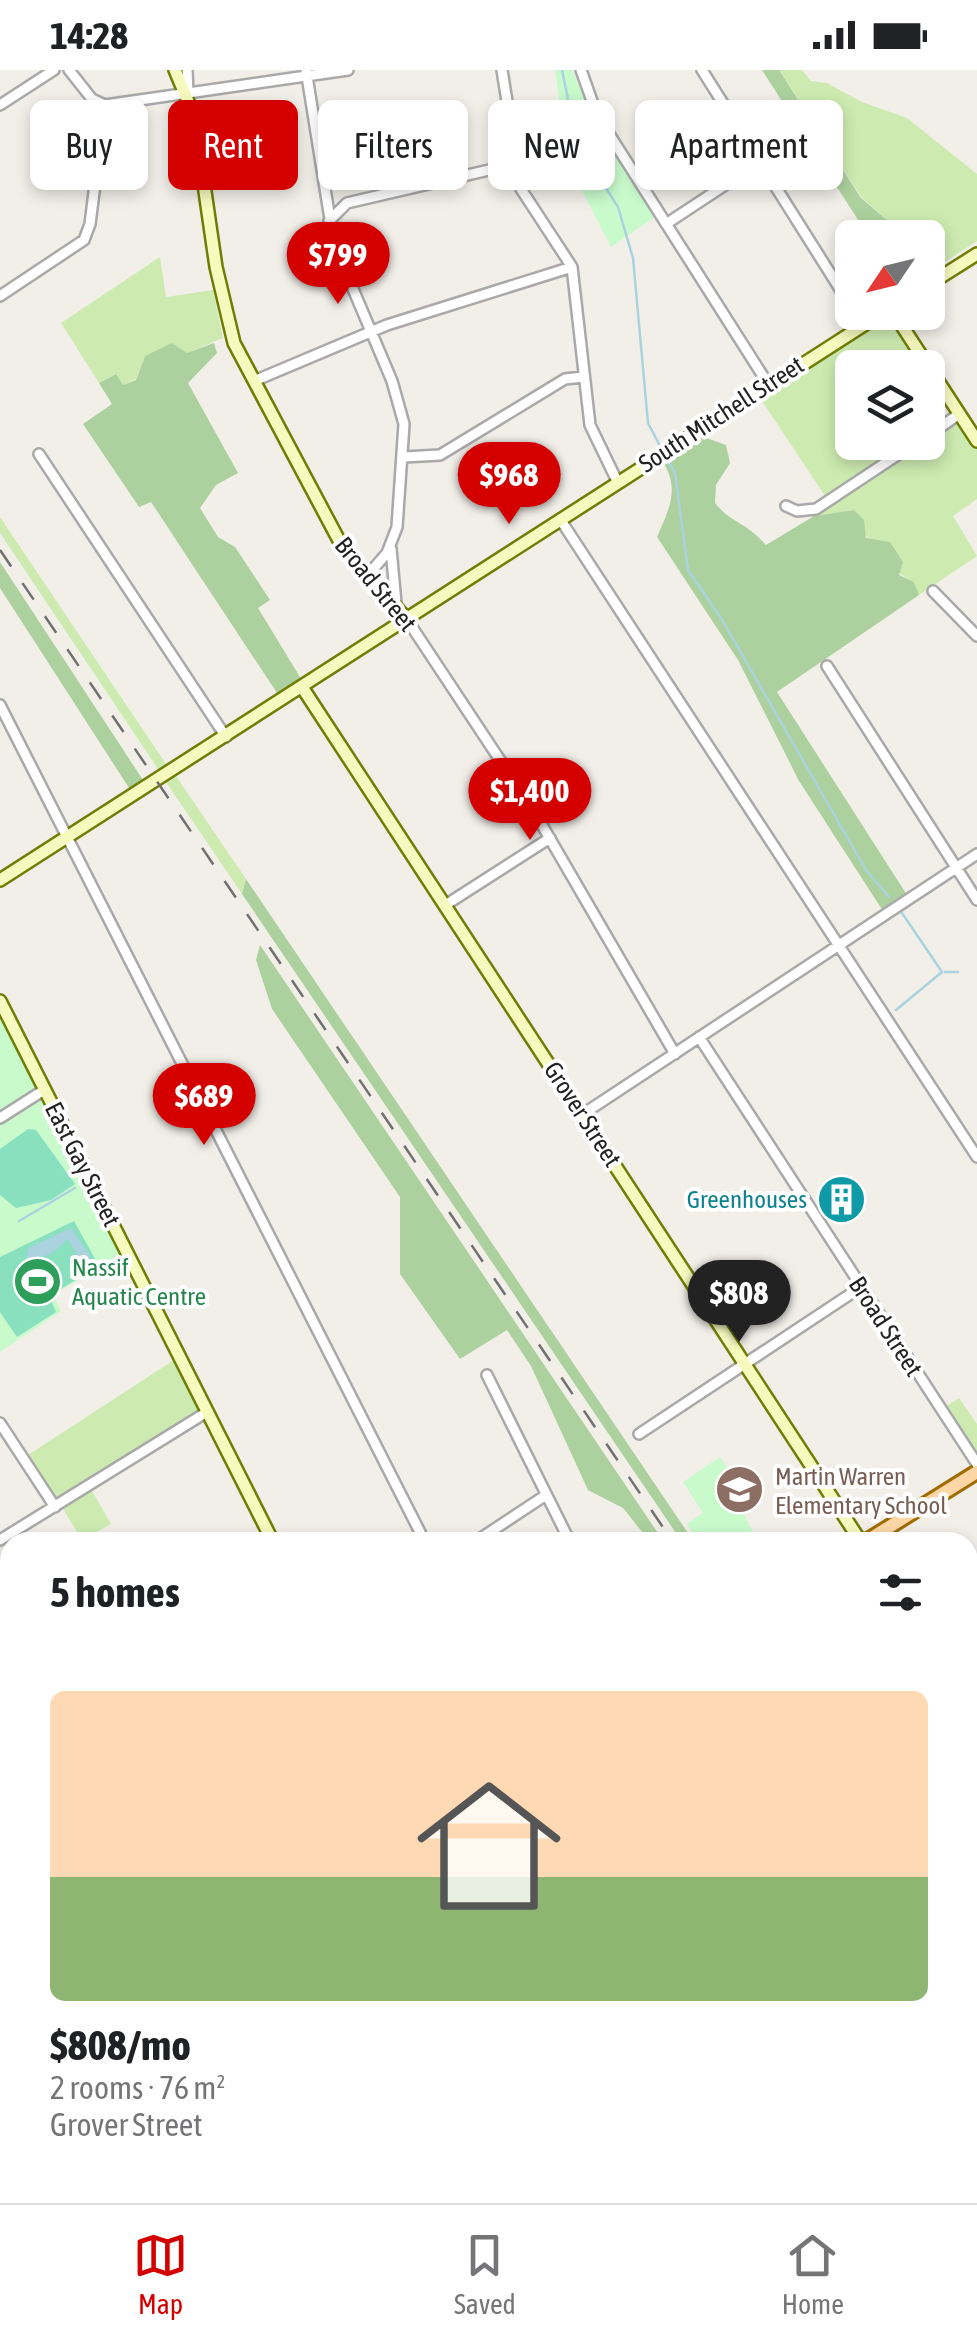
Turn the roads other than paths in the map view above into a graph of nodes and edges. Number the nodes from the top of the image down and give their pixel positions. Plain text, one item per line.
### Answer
1 (54, 70) edge
2 (69, 70) edge
3 (175, 70) edge
4 (187, 70) edge
5 (348, 70) edge
6 (502, 70) edge
7 (581, 70) edge
8 (702, 70) edge
9 (306, 73) edge
10 (188, 94) junction
11 (94, 100) edge
12 (142, 100) edge
13 (506, 100) edge
14 (721, 100) edge
15 (0, 105) edge
16 (488, 170) edge
17 (94, 190) edge
18 (523, 190) edge
19 (718, 190) edge
20 (778, 190) edge
21 (324, 194) junction
22 (347, 203) junction
23 (329, 221) junction
24 (666, 224) junction
25 (977, 254) edge
26 (572, 267) junction
27 (945, 274) edge
28 (835, 280) edge
29 (0, 296) edge
30 (854, 330) edge
31 (905, 330) edge
32 (370, 332) junction
33 (583, 377) junction
34 (254, 381) junction
35 (768, 384) junction
36 (959, 414) junction
37 (945, 424) edge
38 (977, 441) edge
39 (39, 454) dead end
40 (404, 457) junction
41 (891, 460) edge
42 (617, 481) junction
43 (786, 506) dead end
44 (560, 519) junction
45 (391, 546) junction
46 (367, 576) junction
47 (933, 590) dead end
48 (396, 603) junction
49 (406, 618) junction
50 (977, 636) edge
51 (827, 666) dead end
52 (302, 687) junction
53 (0, 706) edge
54 (226, 737) junction
55 (68, 835) junction
56 (550, 838) junction
57 (977, 854) edge
58 (957, 867) junction
59 (0, 880) edge
60 (977, 900) edge
61 (447, 904) junction
62 (838, 944) junction
63 (0, 1001) edge
64 (699, 1037) junction
65 (675, 1054) junction
66 (44, 1090) junction
67 (583, 1114) junction
68 (0, 1118) edge
69 (977, 1157) edge
70 (860, 1287) junction
71 (744, 1365) junction
72 (487, 1375) dead end
73 (207, 1412) junction
74 (0, 1423) edge
75 (639, 1434) dead end
76 (977, 1464) edge
77 (977, 1472) edge
78 (546, 1495) junction
79 (55, 1507) junction
80 (13, 1532) edge
81 (268, 1532) edge
82 (420, 1532) edge
83 (490, 1532) edge
84 (565, 1532) edge
85 (856, 1532) edge
86 (879, 1532) edge

1 - 15 street
2 - 11 street
3 - 10 street
4 - 10 street, Broad Street
5 - 9 street
6 - 13 street
7 - 24 street
8 - 14 street
9 - 10 street
9 - 21 street
10 - 12 street
10 - 34 street, Broad Street
16 - 22 street
17 - 29 street
18 - 26 street
19 - 24 street
20 - 28 street
21 - 22 street
21 - 23 street
22 - 23 street
23 - 32 street
24 - 35 street
25 - 27 street
26 - 32 street
26 - 33 street
30 - 35 street, South Mitchell Street
31 - 36 street
32 - 34 street
32 - 40 street
33 - 40 street
33 - 42 street
34 - 46 street, Broad Street
35 - 42 street, South Mitchell Street
36 - 37 street
36 - 38 street
39 - 54 street
40 - 45 street
41 - 43 street
42 - 44 street, South Mitchell Street
44 - 49 street, South Mitchell Street
44 - 62 street
45 - 46 street
45 - 48 street
46 - 48 street, Broad Street
47 - 50 street
48 - 49 street, Broad Street
49 - 52 street, South Mitchell Street
49 - 56 street, Broad Street
51 - 58 street
52 - 54 street, South Mitchell Street
52 - 61 street, Grover Street
53 - 55 street
54 - 55 street, South Mitchell Street
55 - 59 street, South Mitchell Street
55 - 82 street
56 - 61 street
56 - 65 street, Broad Street
57 - 58 street
58 - 60 street
58 - 62 street
61 - 67 street, Grover Street
62 - 64 street
62 - 69 street
63 - 66 street, East Gay Street
64 - 65 street
64 - 70 street, Broad Street
65 - 67 street
66 - 68 street
66 - 73 street, East Gay Street
67 - 71 street, Grover Street
70 - 71 street
70 - 76 street, Broad Street
71 - 75 street
71 - 85 street, Grover Street
72 - 78 street
73 - 79 street
73 - 81 street, East Gay Street
74 - 79 street
77 - 86 main road
78 - 83 street
78 - 84 street
79 - 80 street

